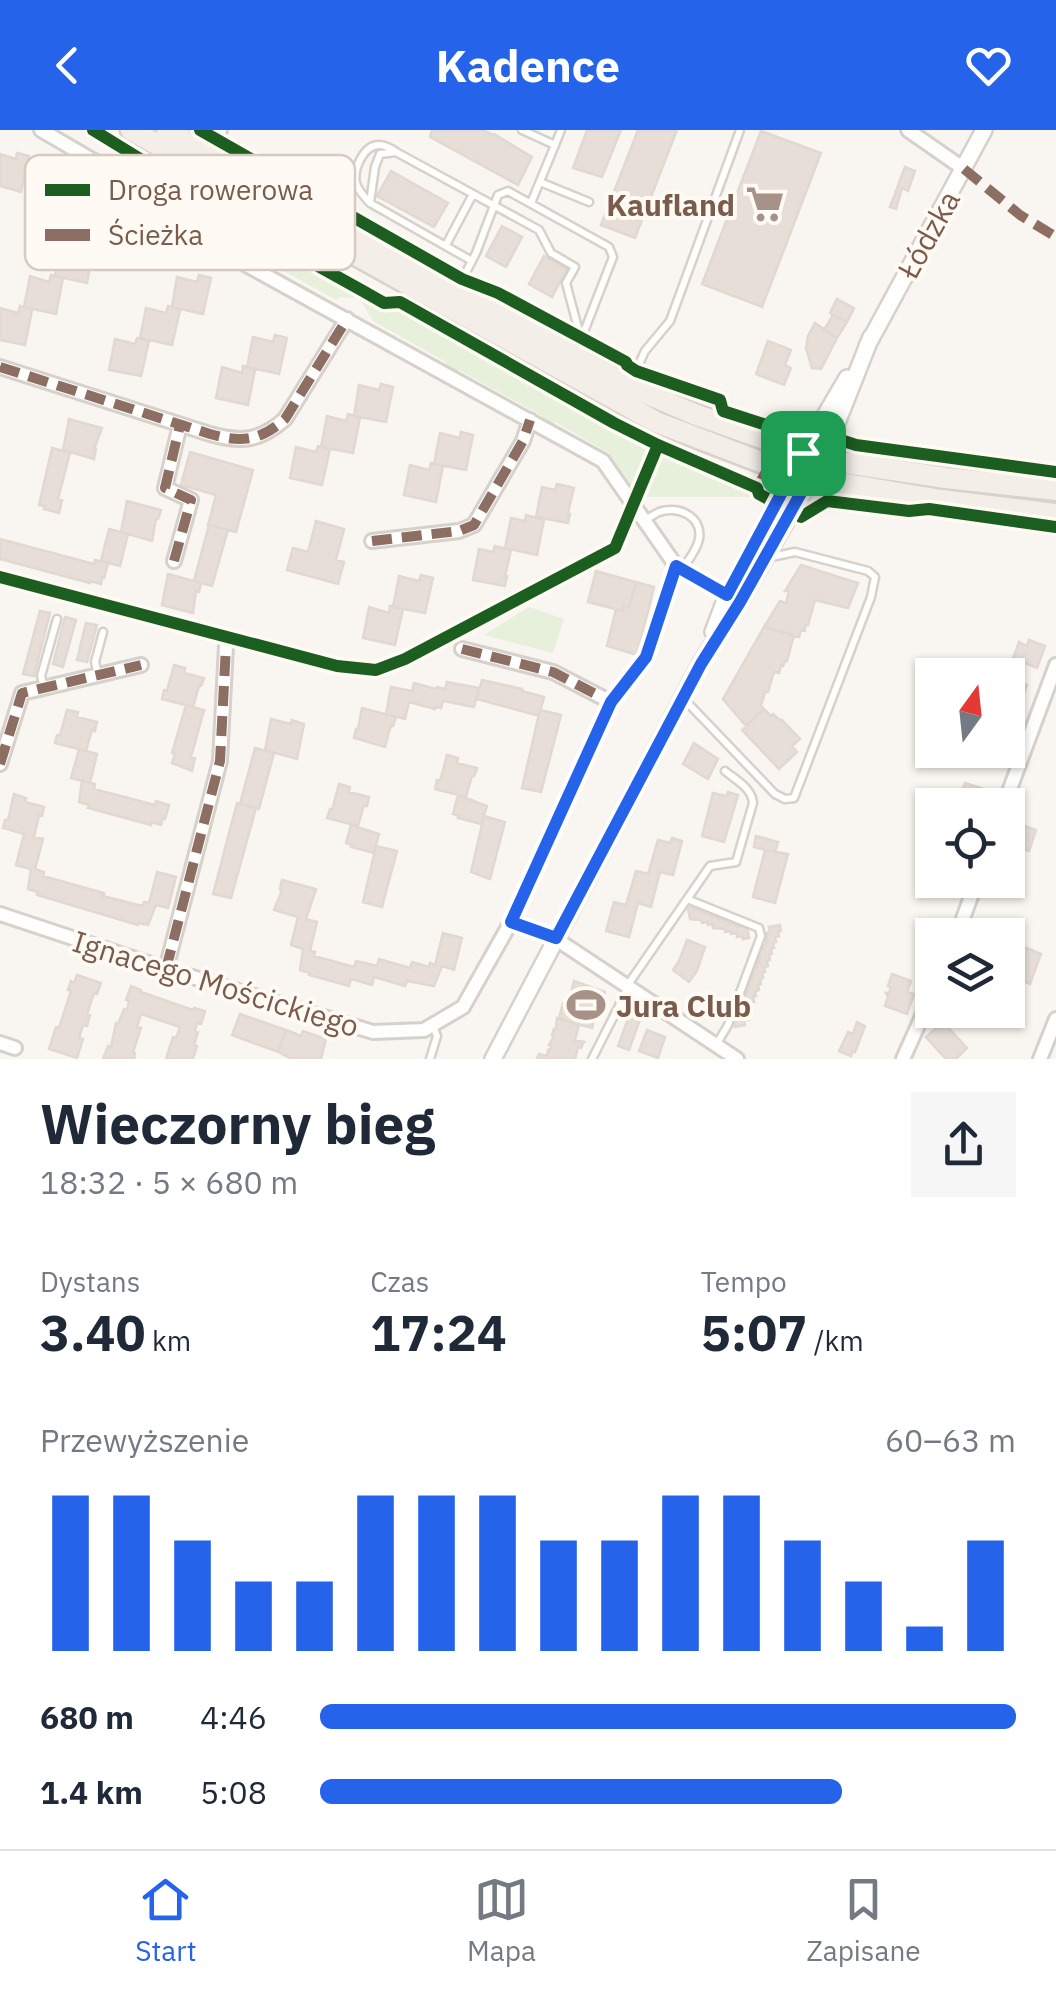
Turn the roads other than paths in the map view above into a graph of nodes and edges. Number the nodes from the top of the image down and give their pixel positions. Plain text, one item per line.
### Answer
1 (40, 130) edge
2 (131, 130) edge
3 (167, 130) edge
4 (220, 130) edge
5 (522, 130) edge
6 (561, 130) edge
7 (740, 130) edge
8 (908, 130) edge
9 (984, 130) edge
10 (556, 145) junction
11 (396, 152) junction
12 (209, 154) joint
13 (83, 155) edge
14 (176, 155) edge
15 (964, 169) junction
16 (540, 182) junction
17 (473, 194) junction
18 (589, 202) dead end
19 (370, 203) junction
20 (531, 203) junction
21 (493, 205) junction
22 (355, 236) edge
23 (446, 245) junction
24 (355, 255) edge
25 (472, 260) junction
26 (257, 270) edge
27 (456, 292) junction
28 (347, 319) junction
29 (582, 337) junction
30 (588, 364) junction
31 (0, 367) edge
32 (629, 386) junction
33 (530, 420) junction
34 (180, 425) junction
35 (812, 456) junction
36 (801, 476) junction
37 (1056, 490) edge
38 (1056, 514) edge
39 (644, 521) junction
40 (372, 541) dead end
41 (615, 548) dead end
42 (764, 560) junction
43 (174, 561) dead end
44 (679, 568) junction
45 (0, 577) edge
46 (734, 598) junction
47 (57, 619) dead end
48 (104, 632) dead end
49 (226, 646) dead end
50 (462, 648) dead end
51 (140, 665) dead end
52 (1056, 666) edge
53 (98, 675) junction
54 (44, 688) junction
55 (683, 698) junction
56 (611, 702) junction
57 (0, 764) edge
58 (725, 771) dead end
59 (1010, 788) edge
60 (687, 899) junction
61 (0, 914) edge
62 (511, 922) junction
63 (556, 938) junction
64 (166, 969) junction
65 (626, 986) junction
66 (1056, 1019) edge
67 (432, 1025) junction
68 (917, 1028) edge
69 (0, 1044) edge
70 (716, 1045) junction
71 (15, 1048) dead end
72 (430, 1059) edge
73 (493, 1059) edge
74 (592, 1059) edge
75 (737, 1059) edge
76 (903, 1059) edge
77 (1040, 1059) edge

1 - 13 street
2 - 14 main road
3 - 12 main road
4 - 12 street
5 - 10 lane
6 - 10 lane
7 - 32 lane
8 - 15 street
9 - 15 street, Łódzka
10 - 16 lane
11 - 17 lane
11 - 19 lane
11 - 19 lane
15 - 35 street, Łódzka
16 - 18 lane
16 - 20 lane
17 - 21 lane
17 - 23 lane
19 - 23 lane
20 - 21 lane
20 - 29 lane
21 - 25 lane
21 - 29 lane
22 - 27 main road
23 - 25 lane
24 - 36 main road
25 - 27 lane
26 - 28 street
27 - 30 main road
28 - 33 street
28 - 34 street
29 - 30 lane
30 - 32 main road
31 - 34 street
32 - 35 main road
33 - 39 street
33 - 40 street
34 - 43 street
35 - 36 street, Łódzka
35 - 37 main road
36 - 38 main road
36 - 42 street, Łódzka
36 - 46 street, Łódzka
39 - 44 street
39 - 44 lane
41 - 45 street
42 - 46 street, Łódzka
42 - 55 lane
44 - 46 street
44 - 56 street
46 - 55 street, Łódzka
47 - 54 lane
48 - 53 lane
49 - 64 street
50 - 56 street
51 - 53 street
52 - 59 street
53 - 54 street
54 - 57 street
55 - 63 street, Łódzka
56 - 62 street
58 - 60 lane
60 - 65 lane
60 - 70 lane
61 - 64 street, Ignacego Mościckiego
62 - 63 street
62 - 67 street
63 - 65 street
63 - 73 street, Łódzka
64 - 67 street, Ignacego Mościckiego
65 - 70 street
65 - 74 lane
66 - 77 street
67 - 72 lane
68 - 76 street
69 - 71 street
70 - 75 street

